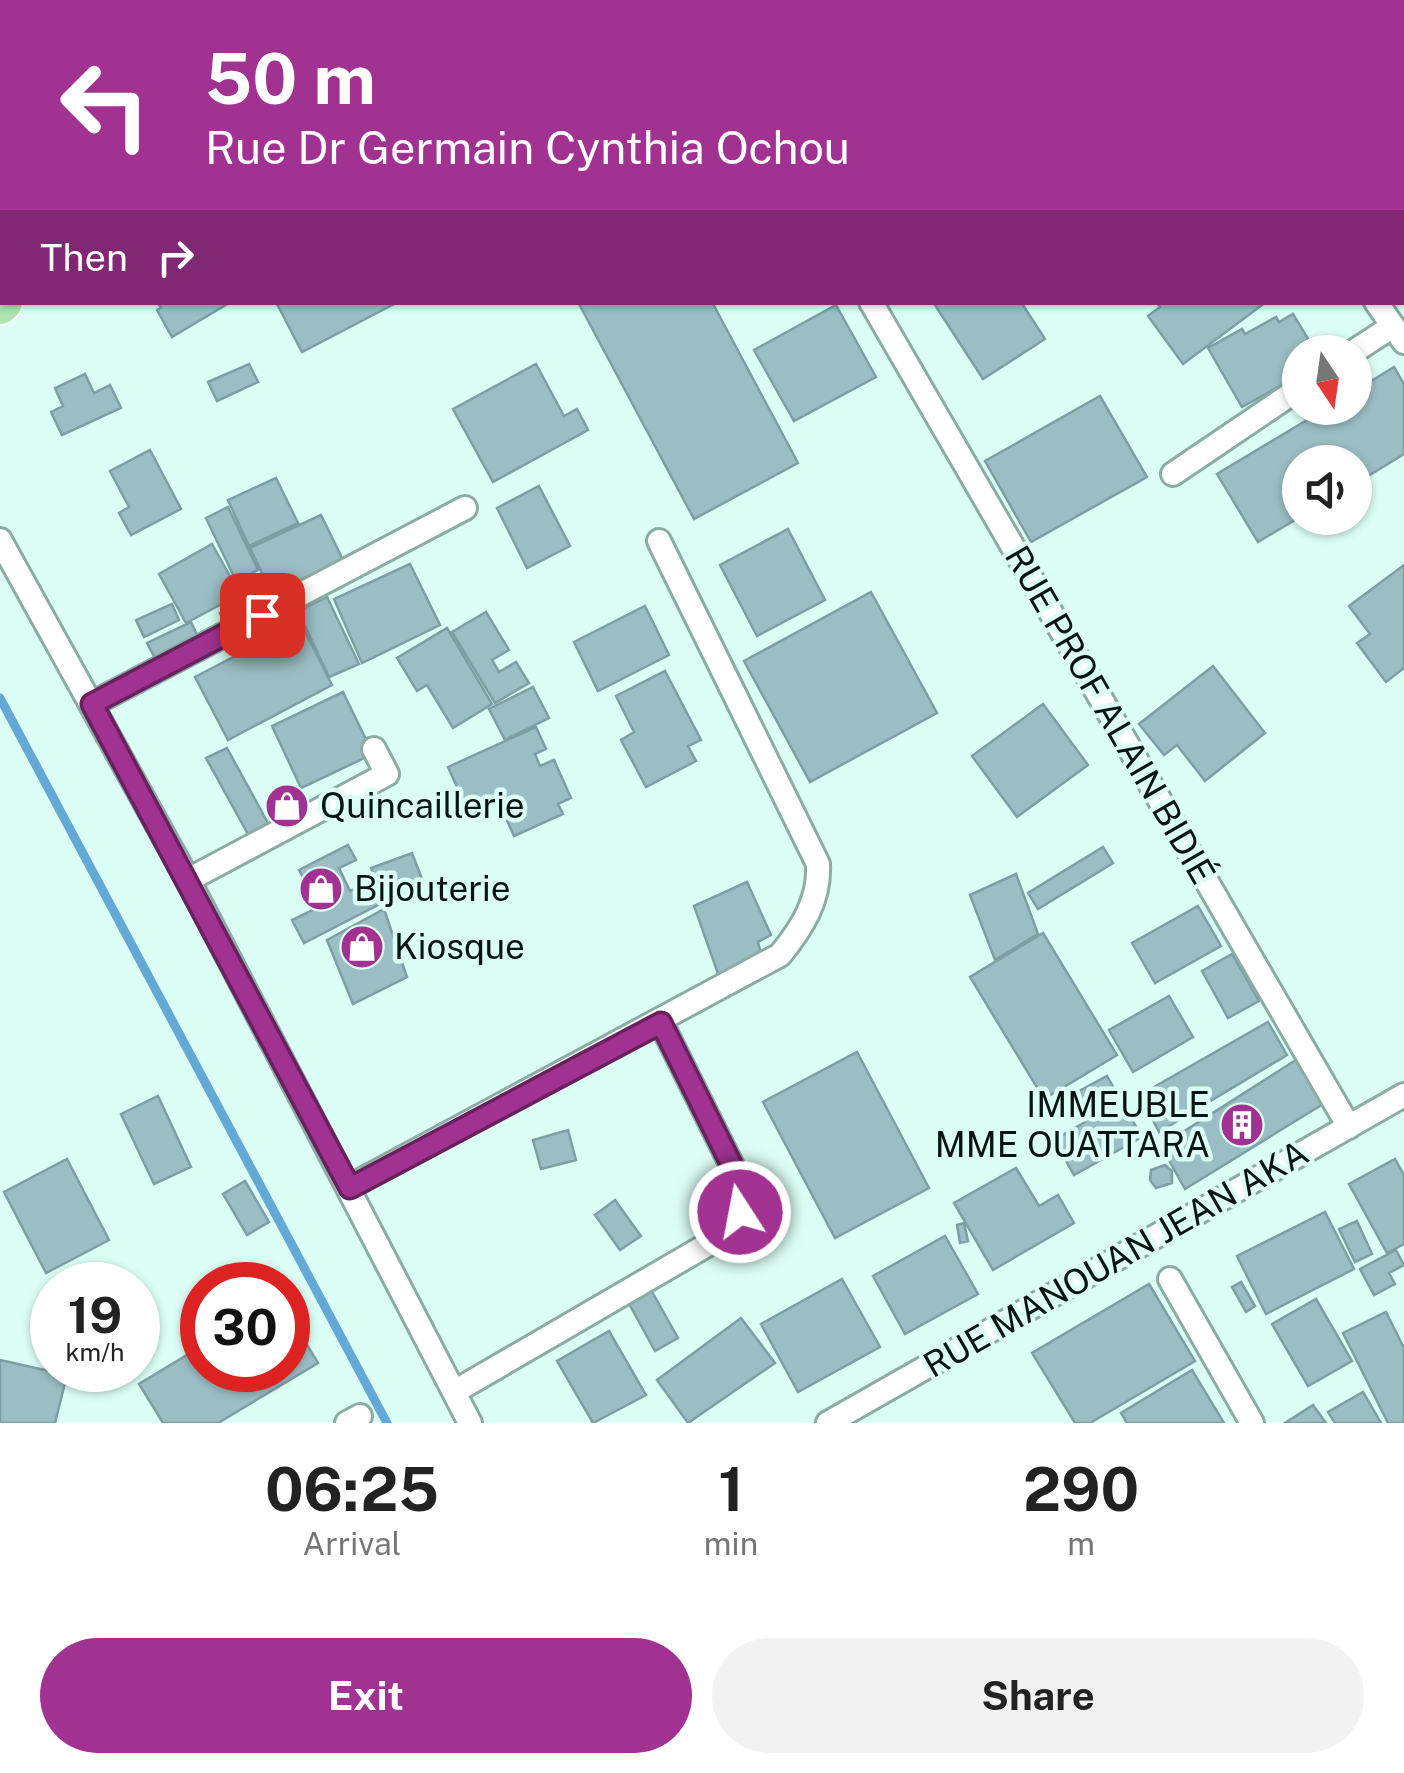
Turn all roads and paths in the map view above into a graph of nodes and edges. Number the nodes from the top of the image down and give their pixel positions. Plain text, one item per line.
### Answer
1 (873, 305) edge
2 (1378, 305) edge
3 (1399, 334) edge
4 (1372, 345) edge
5 (1282, 400) edge
6 (1173, 474) dead end
7 (466, 508) dead end
8 (0, 540) edge
9 (658, 541) dead end
10 (92, 704) junction
11 (374, 749) dead end
12 (188, 880) junction
13 (661, 1023) junction
14 (1404, 1095) edge
15 (1349, 1127) junction
16 (350, 1188) junction
17 (1170, 1279) dead end
18 (454, 1392) junction
19 (470, 1423) edge
20 (828, 1423) edge
21 (1252, 1423) edge

1 - 15 street, RUE PROF ALAIN BIDIÉ
2 - 3 street
3 - 4 street
5 - 6 street
7 - 10 street
8 - 10 street
9 - 13 street
10 - 12 street
11 - 12 street
12 - 16 street
13 - 16 street
13 - 18 street
14 - 15 street, RUE MANOUAN JEAN AKA
15 - 20 street, RUE MANOUAN JEAN AKA
16 - 18 street
17 - 21 street
18 - 19 street

